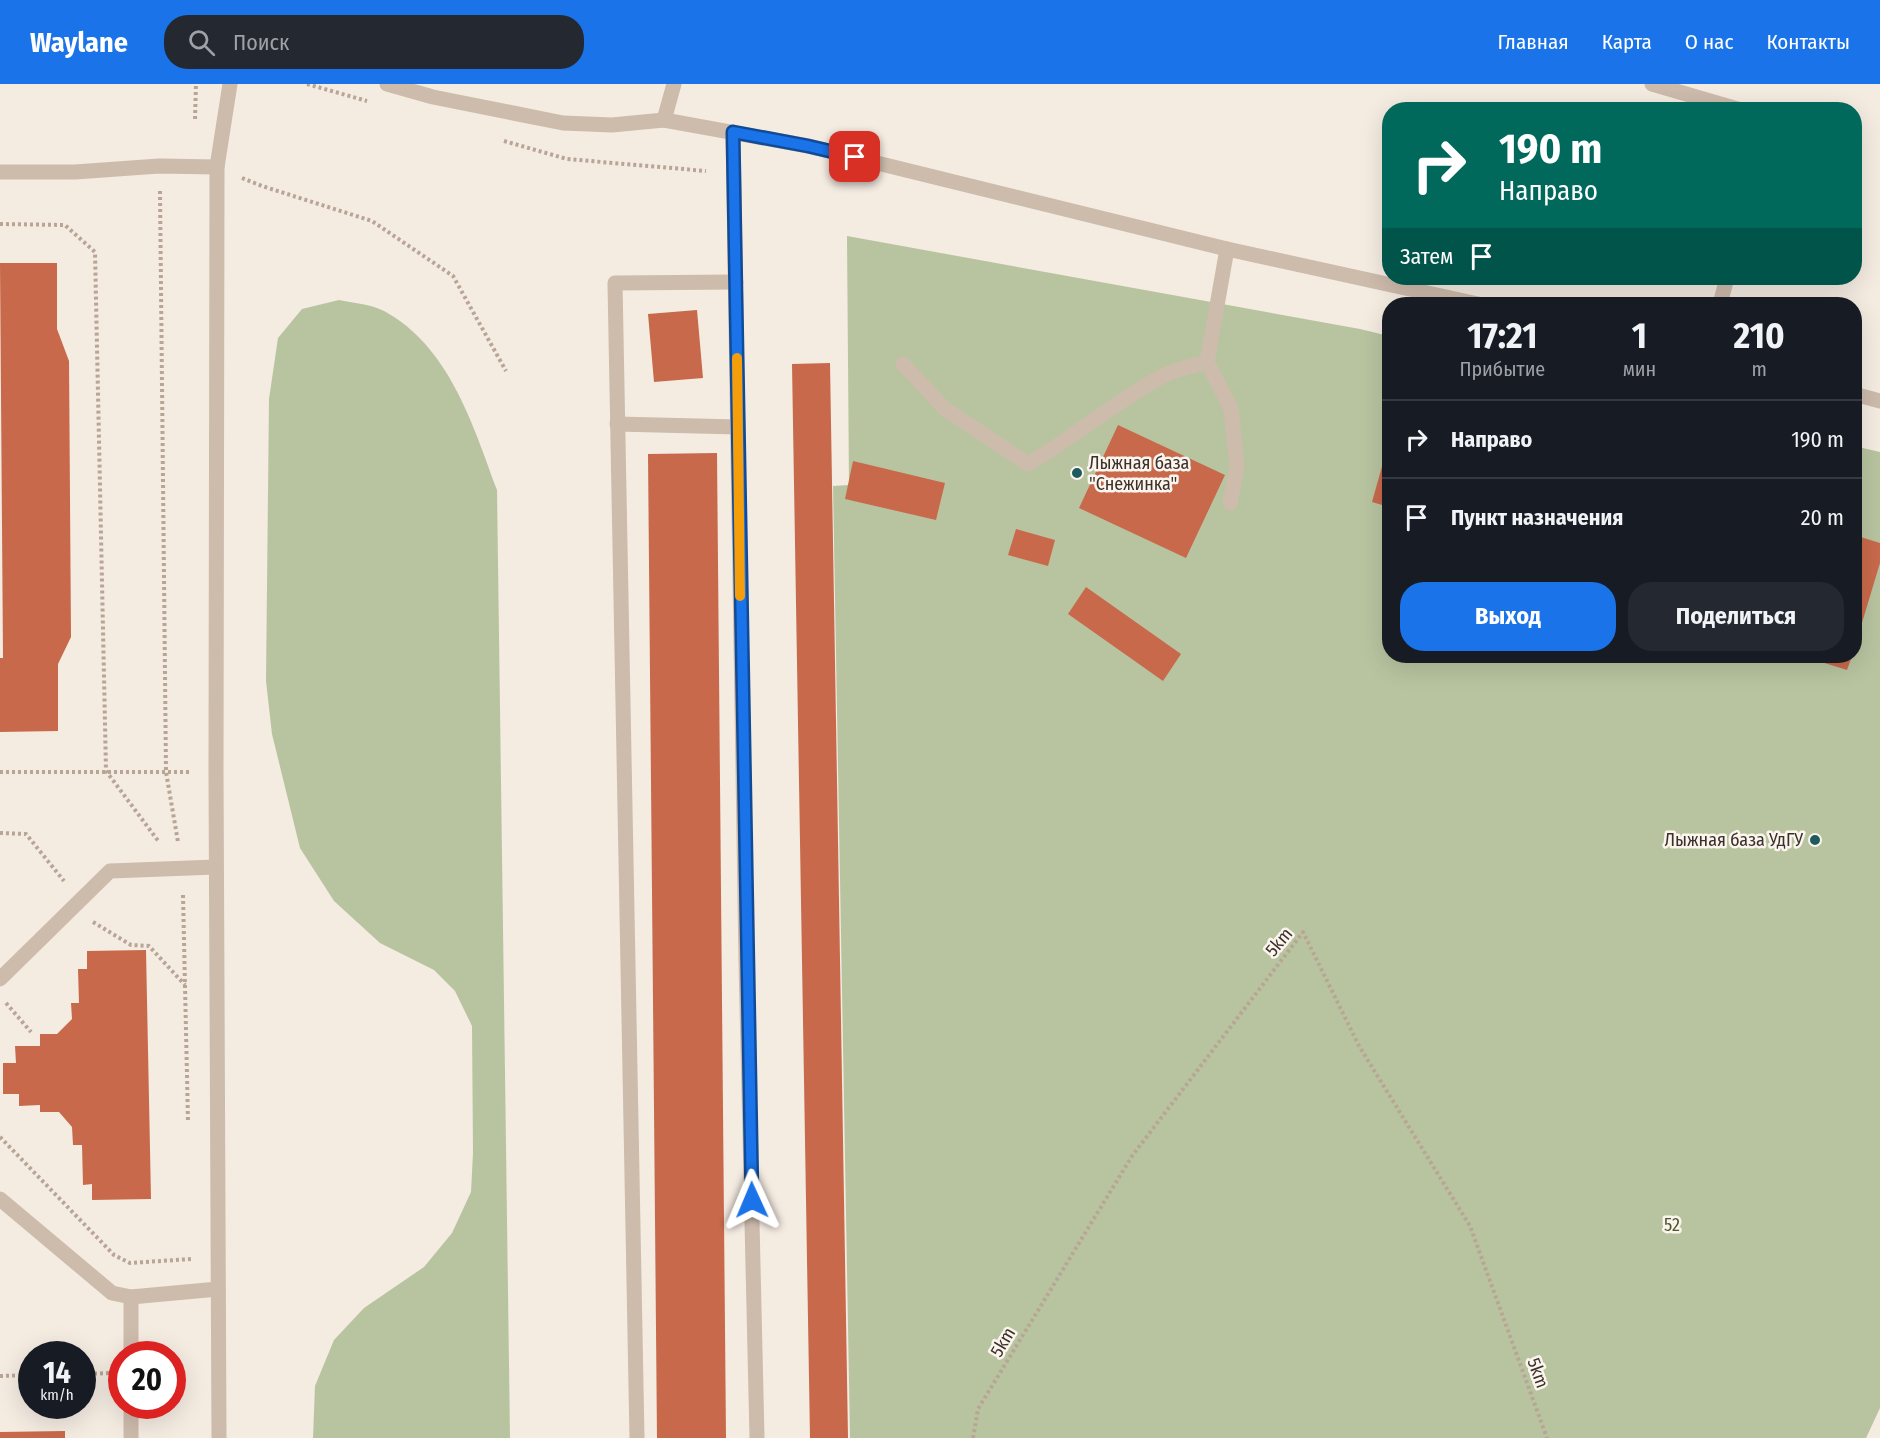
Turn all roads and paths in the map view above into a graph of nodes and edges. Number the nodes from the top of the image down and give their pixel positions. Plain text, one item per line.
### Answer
1 (230, 84) edge
2 (387, 84) edge
3 (674, 84) edge
4 (1652, 84) edge
5 (1714, 102) edge
6 (664, 120) junction
7 (733, 132) junction
8 (159, 166) junction
9 (217, 167) junction
10 (0, 172) edge
11 (0, 224) edge
12 (1227, 249) junction
13 (736, 282) junction
14 (1429, 297) edge
15 (1207, 362) junction
16 (903, 364) dead end
17 (506, 371) dead end
18 (1862, 396) edge
19 (1880, 400) edge
20 (617, 424) junction
21 (738, 427) junction
22 (1230, 503) dead end
23 (106, 771) junction
24 (0, 772) edge
25 (166, 772) junction
26 (216, 772) junction
27 (216, 867) junction
28 (183, 868) junction
29 (0, 979) edge
30 (0, 995) edge
31 (31, 1032) dead end
32 (188, 1128) dead end
33 (0, 1137) edge
34 (0, 1199) edge
35 (191, 1247) dead end
36 (191, 1259) junction
37 (218, 1289) junction
38 (192, 1292) junction
39 (131, 1297) junction
40 (131, 1341) edge
41 (18, 1375) edge
42 (0, 1376) edge
43 (131, 1419) edge
44 (131, 1438) edge
45 (219, 1438) edge
46 (637, 1438) edge
47 (757, 1438) edge
48 (973, 1438) edge
49 (1547, 1438) edge

1 - 9 street
2 - 6 street
3 - 6 street
4 - 5 street
6 - 7 street
7 - 12 street
7 - 13 street
8 - 9 street
8 - 10 street
8 - 25 path
9 - 17 path
9 - 26 street
11 - 23 path
12 - 14 street
12 - 15 street
13 - 20 street
13 - 21 street
15 - 16 street
15 - 22 street
18 - 19 street
20 - 21 street
20 - 46 street
21 - 47 street
23 - 24 path
23 - 25 path
23 - 28 path
25 - 26 path
25 - 28 path
26 - 27 street
27 - 28 street
27 - 37 street
28 - 29 street
28 - 32 path
30 - 31 path
33 - 36 path
34 - 39 street
35 - 36 path
36 - 38 path
37 - 38 street
37 - 45 street
38 - 39 street
39 - 40 street
41 - 42 path
43 - 44 street
48 - 49 path, 5km

